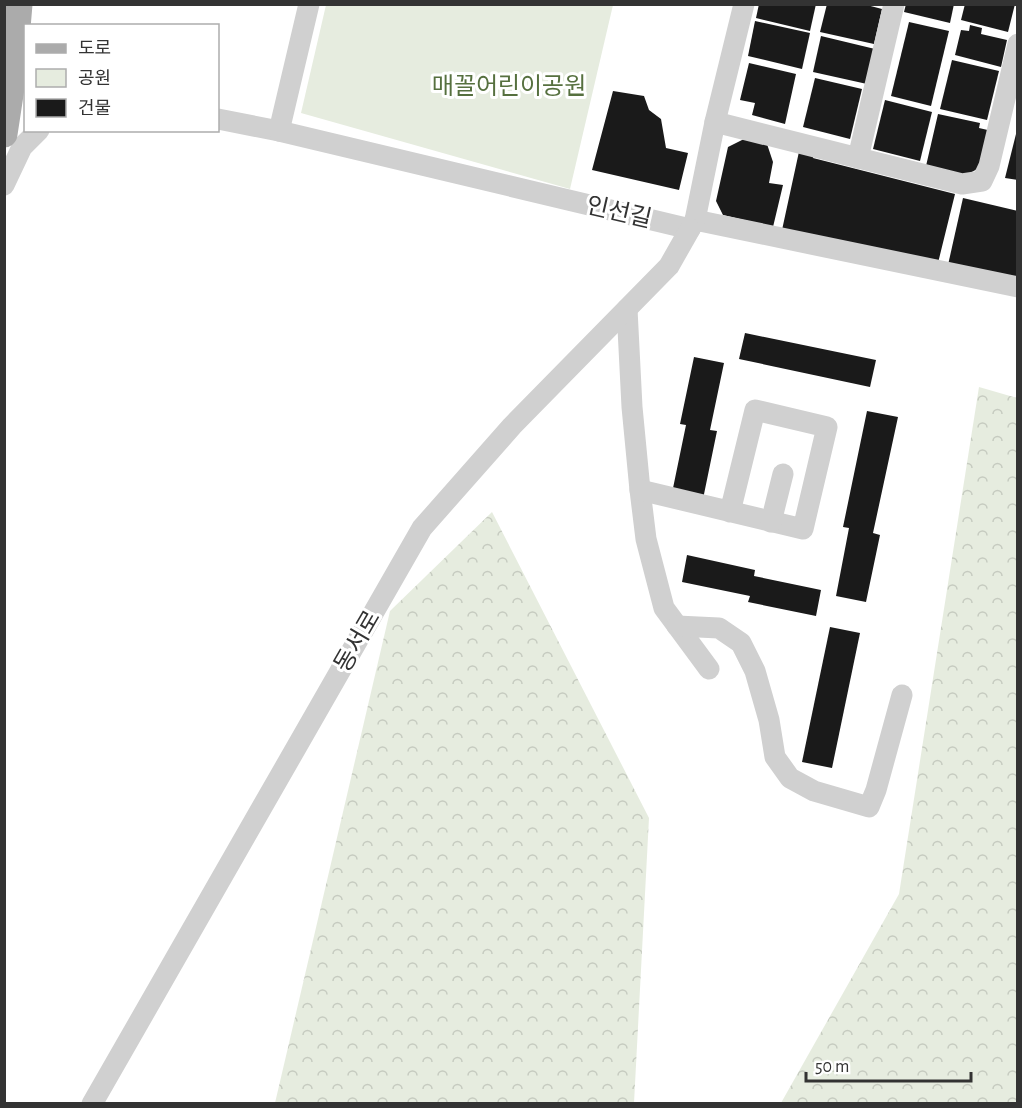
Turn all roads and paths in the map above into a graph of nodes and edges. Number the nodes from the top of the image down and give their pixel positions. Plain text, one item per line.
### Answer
1 (19, 4) edge
2 (33, 4) edge
3 (309, 4) edge
4 (744, 4) edge
5 (894, 4) edge
6 (38, 24) edge
7 (1017, 44) edge
8 (14, 75) edge
9 (219, 119) edge
10 (715, 122) junction
11 (279, 131) junction
12 (37, 132) edge
13 (4, 134) edge
14 (858, 158) junction
15 (4, 185) edge
16 (692, 225) junction
17 (1017, 287) edge
18 (627, 309) junction
19 (783, 474) dead end
20 (640, 490) junction
21 (730, 512) junction
22 (771, 522) junction
23 (677, 626) junction
24 (709, 669) dead end
25 (902, 695) dead end
26 (92, 1104) edge

1 - 8 main road
2 - 6 main road
3 - 11 street
4 - 10 street, 동서로
5 - 14 street
7 - 14 street
8 - 13 main road
9 - 11 street, 인선길
10 - 14 street
10 - 16 street, 동서로
11 - 16 street, 인선길
12 - 15 street
16 - 17 street, 인선길
16 - 18 street, 동서로
18 - 20 street
18 - 26 street, 동서로
19 - 22 street
20 - 21 street
20 - 23 street
21 - 22 street
21 - 22 street
23 - 24 street
23 - 25 street

